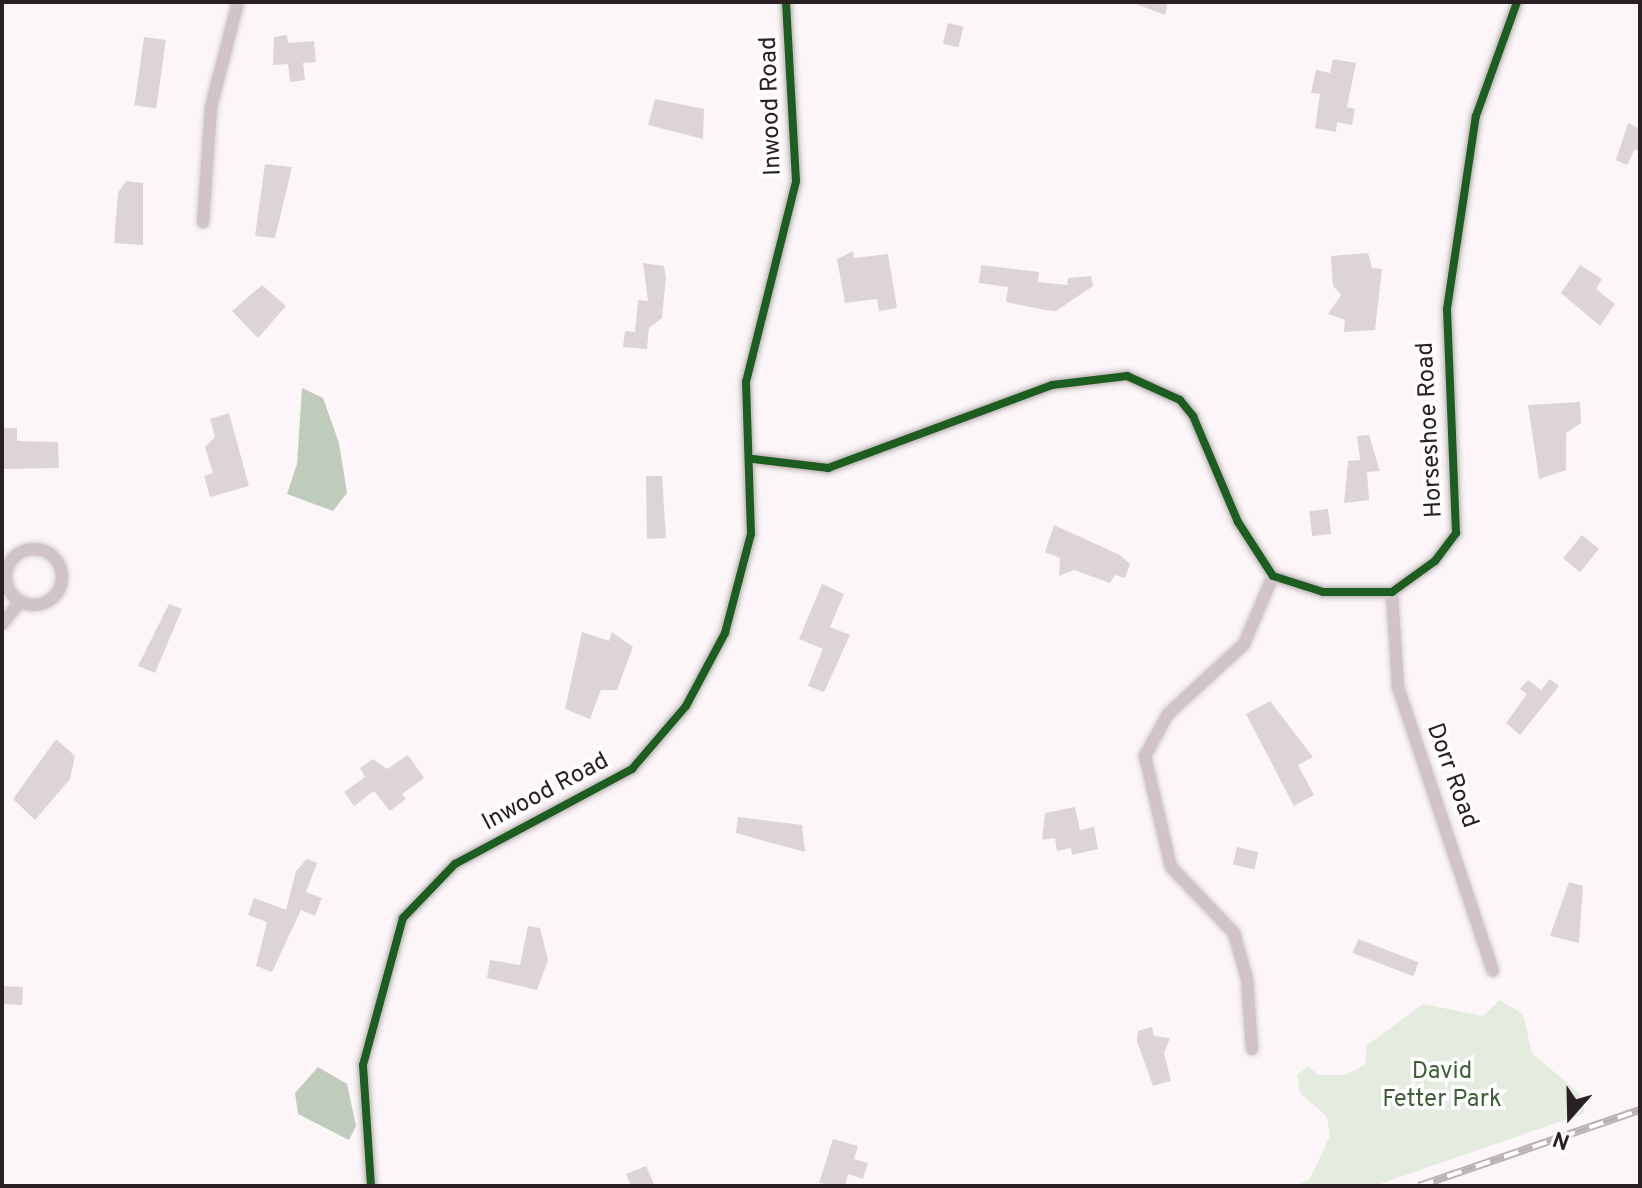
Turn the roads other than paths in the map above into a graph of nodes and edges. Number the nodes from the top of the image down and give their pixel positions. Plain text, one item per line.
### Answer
1 (238, 2) edge
2 (786, 2) edge
3 (1517, 2) edge
4 (203, 222) dead end
5 (753, 459) junction
6 (1273, 576) junction
7 (1392, 592) junction
8 (20, 602) junction
9 (2, 624) edge
10 (1493, 971) dead end
11 (1252, 1049) dead end
12 (371, 1186) edge

1 - 4 street
2 - 5 street, Inwood Road
3 - 7 street, Horseshoe Road
5 - 6 street
5 - 12 street, Inwood Road
6 - 7 street
6 - 11 street
7 - 10 street, Dorr Road
8 - 8 street
8 - 9 street

